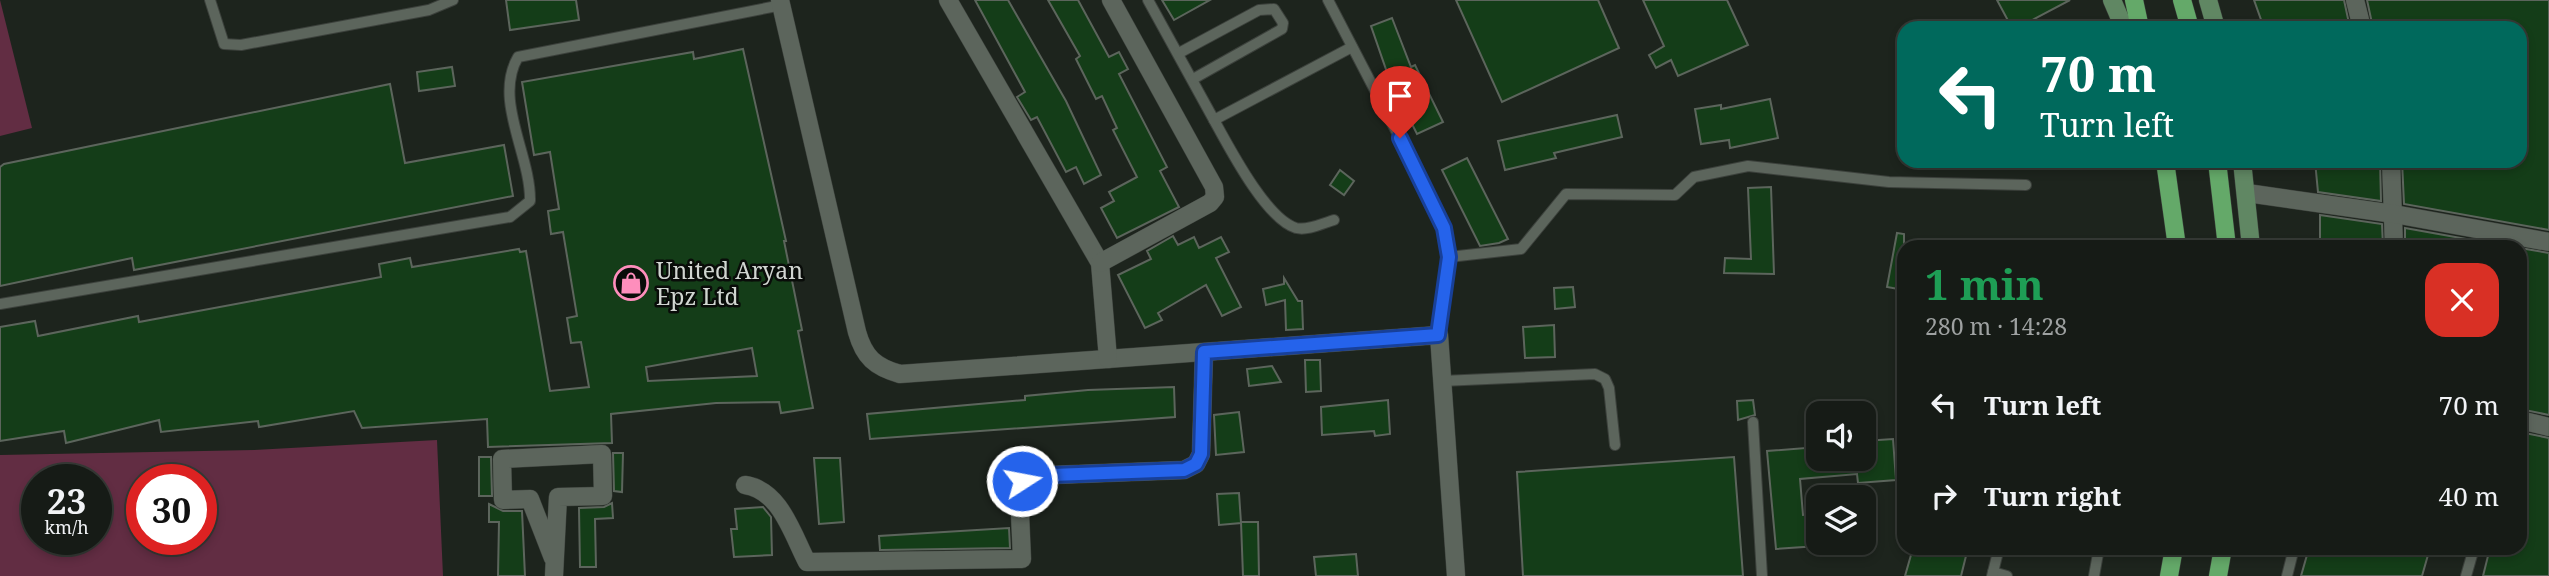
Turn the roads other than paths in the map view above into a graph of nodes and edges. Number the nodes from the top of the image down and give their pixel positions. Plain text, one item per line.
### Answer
1 (210, 0) edge
2 (453, 0) edge
3 (948, 0) edge
4 (1111, 0) edge
5 (1148, 0) edge
6 (1328, 0) edge
7 (2112, 0) edge
8 (2134, 0) edge
9 (2182, 0) edge
10 (2208, 0) edge
11 (2355, 0) edge
12 (781, 2) edge
13 (2120, 21) edge
14 (2138, 21) edge
15 (2188, 21) edge
16 (2214, 21) edge
17 (2360, 21) edge
18 (1352, 47) junction
19 (1179, 53) junction
20 (1193, 79) junction
21 (1214, 120) junction
22 (2166, 168) edge
23 (2218, 168) edge
24 (2243, 168) edge
25 (2391, 168) edge
26 (2025, 185) dead end
27 (2247, 193) junction
28 (2394, 214) junction
29 (1334, 220) dead end
30 (2176, 240) edge
31 (2226, 240) edge
32 (2250, 240) edge
33 (2394, 240) edge
34 (2549, 242) edge
35 (1449, 257) junction
36 (1100, 263) junction
37 (0, 304) edge
38 (1438, 335) junction
39 (1204, 352) junction
40 (1108, 359) junction
41 (1442, 381) junction
42 (1753, 422) dead end
43 (2527, 422) edge
44 (2549, 427) edge
45 (1615, 445) dead end
46 (745, 485) dead end
47 (558, 497) junction
48 (530, 499) junction
49 (1997, 555) edge
50 (2098, 555) edge
51 (2173, 555) edge
52 (2222, 555) edge
53 (2292, 555) edge
54 (2472, 555) edge
55 (553, 567) edge
56 (1022, 568) edge
57 (806, 569) edge
58 (1992, 574) edge
59 (1456, 576) edge
60 (1762, 576) edge
61 (2007, 576) edge
62 (2094, 576) edge
63 (2169, 576) edge
64 (2218, 576) edge
65 (2287, 576) edge
66 (2466, 576) edge

1 - 2 lane
3 - 36 street
4 - 36 street
5 - 19 lane
6 - 18 lane
7 - 13 main road
8 - 14 main road
9 - 15 main road
10 - 16 main road
11 - 17 street
12 - 37 lane
12 - 40 street
18 - 21 lane
18 - 35 lane
19 - 20 lane
19 - 20 lane
20 - 21 lane
21 - 29 lane
22 - 30 main road
23 - 31 main road
24 - 27 main road
25 - 28 street
26 - 35 lane
27 - 28 street
27 - 32 main road
28 - 33 street
28 - 34 street
35 - 38 lane
36 - 40 street
38 - 39 street
38 - 41 street
39 - 40 street
39 - 56 street
41 - 45 lane
41 - 59 street
42 - 60 lane
43 - 44 street
46 - 57 street
47 - 48 street
47 - 48 street
47 - 55 street
48 - 55 street
49 - 58 lane
50 - 62 lane
51 - 63 main road
52 - 64 main road
53 - 65 lane
54 - 66 lane
56 - 57 street
58 - 61 lane

